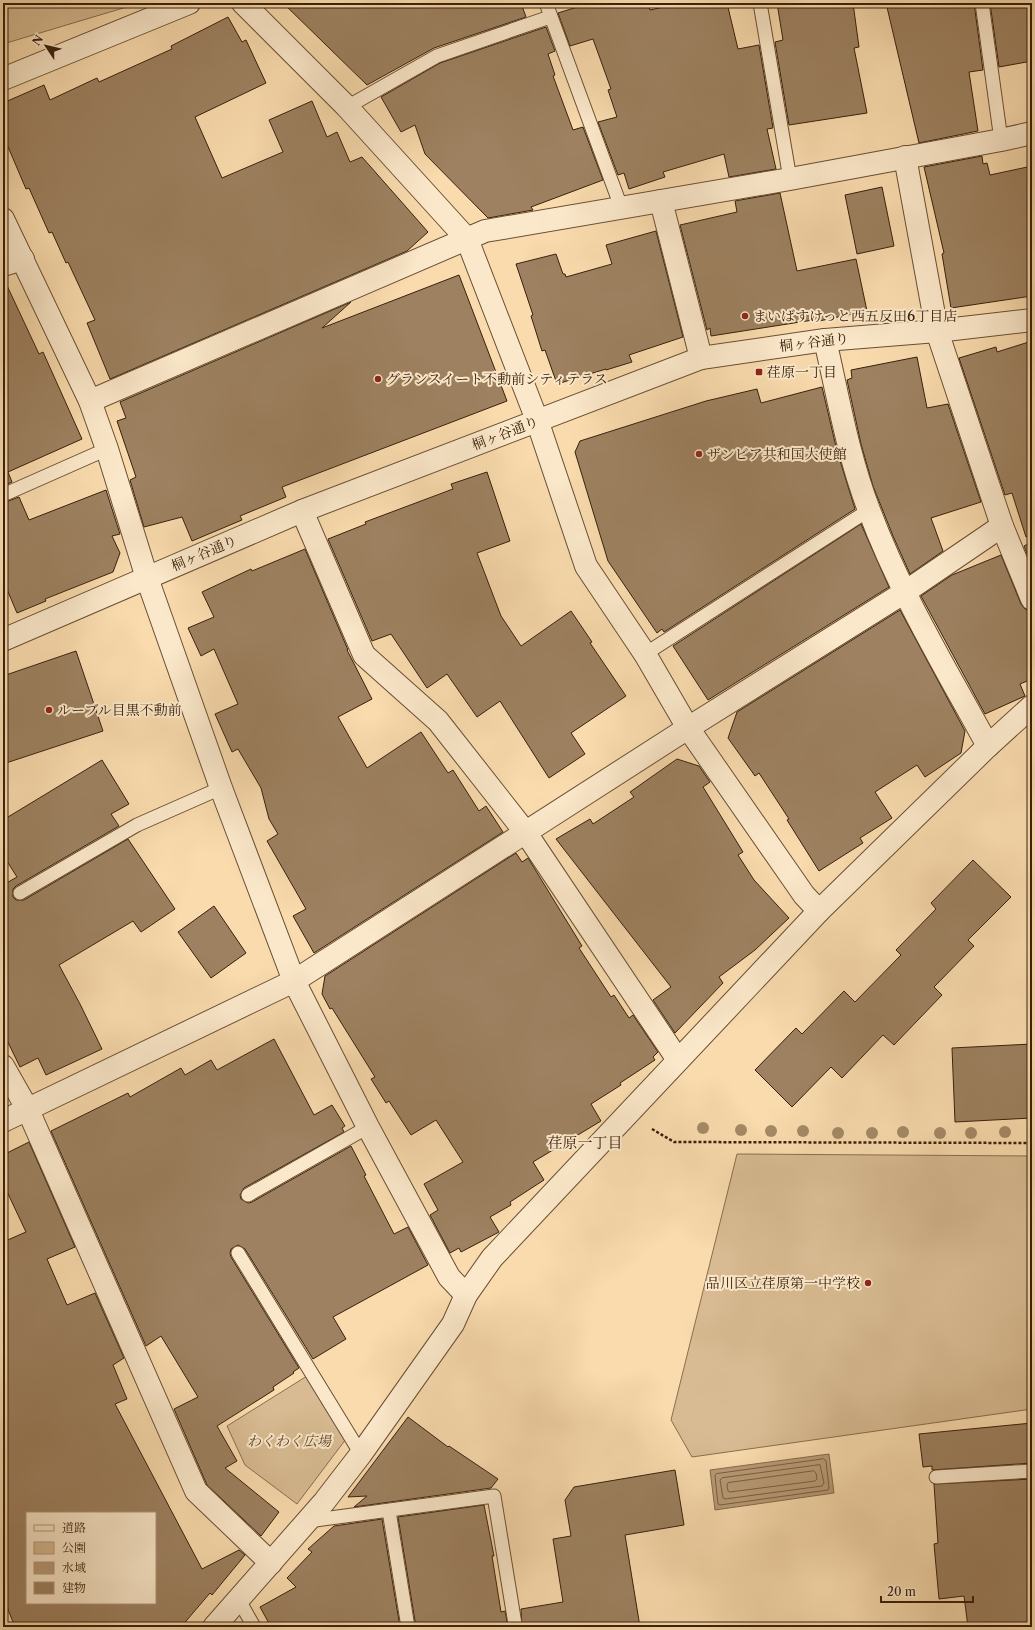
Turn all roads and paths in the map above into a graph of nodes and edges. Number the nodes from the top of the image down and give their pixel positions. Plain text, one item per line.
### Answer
1 (189, 3) edge
2 (243, 3) edge
3 (546, 3) edge
4 (760, 3) edge
5 (982, 3) edge
6 (550, 17) junction
7 (3, 79) edge
8 (347, 107) junction
9 (1032, 133) edge
10 (1002, 140) junction
11 (905, 157) junction
12 (790, 179) junction
13 (661, 202) junction
14 (621, 207) junction
15 (3, 219) edge
16 (467, 239) junction
17 (13, 262) edge
18 (1032, 320) edge
19 (937, 331) junction
20 (825, 340) junction
21 (701, 358) junction
22 (90, 401) junction
23 (537, 420) junction
24 (107, 449) junction
25 (3, 494) edge
26 (869, 510) junction
27 (302, 511) junction
28 (1002, 526) junction
29 (147, 578) junction
30 (905, 592) junction
31 (1032, 599) edge
32 (3, 640) edge
33 (645, 654) junction
34 (1032, 706) edge
35 (688, 728) junction
36 (988, 746) junction
37 (221, 788) junction
38 (526, 834) junction
39 (20, 893) dead end
40 (819, 911) junction
41 (294, 981) junction
42 (678, 1060) junction
43 (3, 1066) edge
44 (28, 1110) junction
45 (623, 1119) junction
46 (3, 1122) edge
47 (368, 1127) junction
48 (1032, 1143) edge
49 (248, 1195) dead end
50 (238, 1253) dead end
51 (466, 1295) junction
52 (361, 1454) junction
53 (1032, 1471) edge
54 (936, 1477) dead end
55 (389, 1511) junction
56 (308, 1521) junction
57 (271, 1563) junction
58 (239, 1600) junction
59 (515, 1624) dead end
60 (214, 1627) edge
61 (254, 1627) edge
62 (408, 1627) edge

1 - 7 street
2 - 8 street
3 - 6 lane
4 - 12 lane
5 - 10 lane
6 - 8 lane
6 - 14 lane
8 - 16 street
9 - 10 street
10 - 11 street
11 - 12 street
11 - 19 street
12 - 13 street
13 - 14 street
13 - 21 street
14 - 16 street
15 - 17 street
16 - 22 street
16 - 23 street
17 - 22 street
18 - 19 street, 桐ヶ谷通り
19 - 20 street, 桐ヶ谷通り
19 - 28 street
20 - 21 street, 桐ヶ谷通り
20 - 26 street
21 - 23 street, 桐ヶ谷通り
22 - 24 street
23 - 27 street, 桐ヶ谷通り
23 - 33 street
24 - 25 lane
24 - 29 street
26 - 30 street
26 - 33 lane
27 - 29 street, 桐ヶ谷通り
27 - 38 street
28 - 30 street
28 - 31 street
29 - 32 street, 桐ヶ谷通り
29 - 37 street
30 - 35 street
30 - 36 street
33 - 35 street
34 - 36 street
35 - 38 street
35 - 40 street
36 - 40 street
37 - 39 lane
37 - 41 street
38 - 41 street
38 - 42 street
40 - 42 street
41 - 44 street
41 - 47 street
42 - 45 street
43 - 44 street
44 - 46 street
44 - 57 street
45 - 48 path
45 - 51 street
47 - 49 lane
47 - 51 street
50 - 52 lane
51 - 52 street
52 - 56 street
53 - 54 lane
55 - 56 lane
55 - 59 lane
55 - 62 lane
56 - 57 street
57 - 58 street
58 - 60 street
58 - 61 lane

